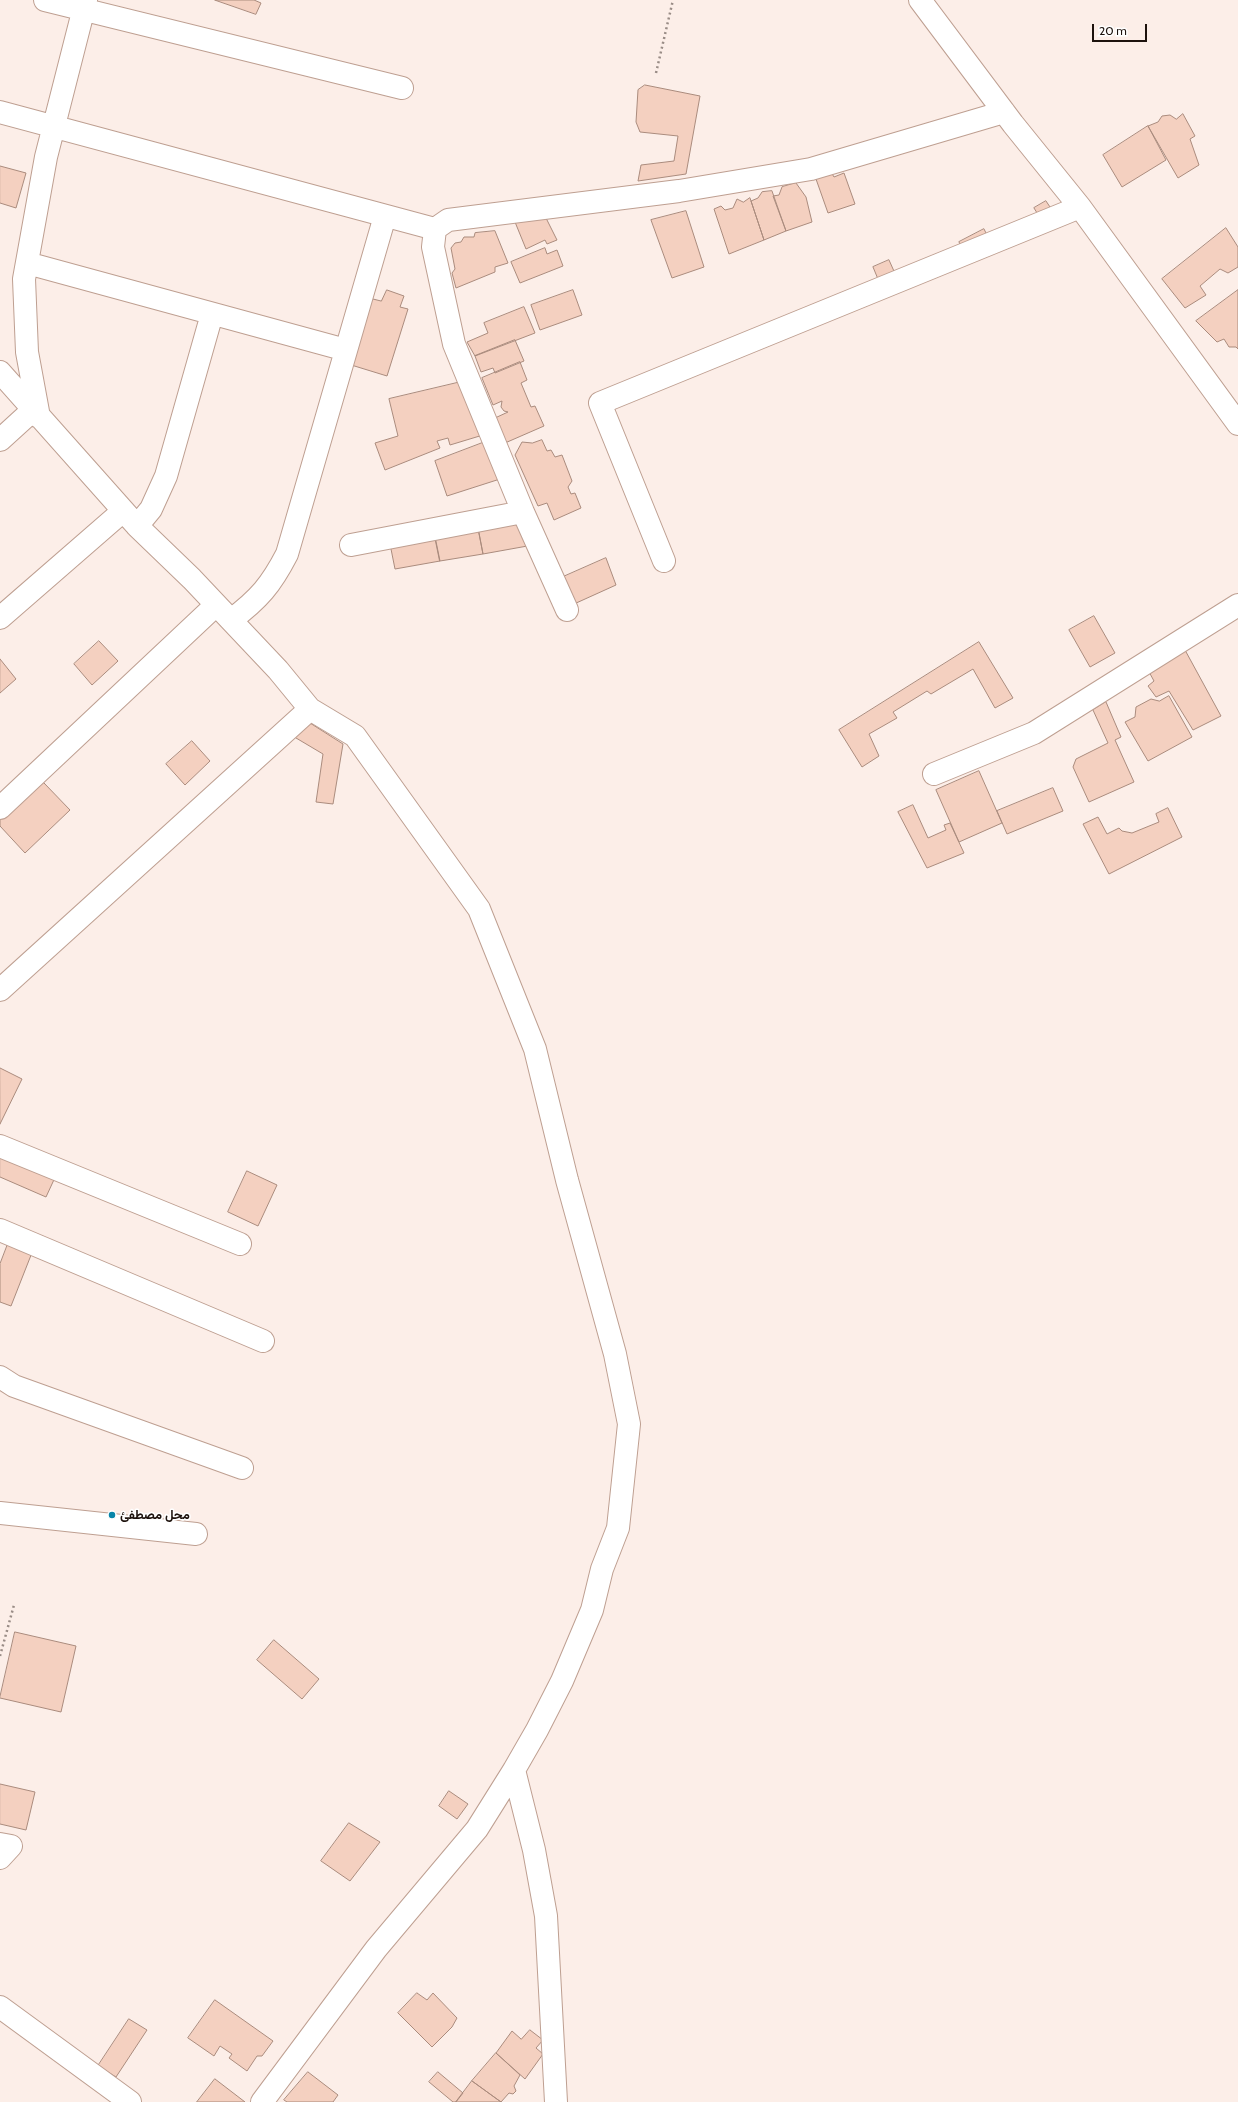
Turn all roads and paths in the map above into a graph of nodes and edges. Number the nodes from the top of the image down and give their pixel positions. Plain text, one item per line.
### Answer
1 (45, 0) edge
2 (674, 0) edge
3 (920, 0) edge
4 (84, 5) edge
5 (656, 73) dead end
6 (402, 88) dead end
7 (0, 112) edge
8 (1004, 112) junction
9 (54, 127) junction
10 (1080, 207) junction
11 (385, 216) junction
12 (435, 229) junction
13 (27, 263) junction
14 (212, 314) junction
15 (346, 350) junction
16 (0, 372) edge
17 (36, 414) junction
18 (1238, 424) edge
19 (0, 440) edge
20 (523, 512) junction
21 (130, 518) junction
22 (351, 544) dead end
23 (664, 561) dead end
24 (1238, 605) edge
25 (567, 610) dead end
26 (224, 613) junction
27 (0, 618) edge
28 (310, 709) junction
29 (934, 774) dead end
30 (0, 808) edge
31 (0, 990) edge
32 (0, 1146) edge
33 (0, 1230) edge
34 (240, 1244) dead end
35 (263, 1341) dead end
36 (0, 1377) edge
37 (242, 1468) dead end
38 (0, 1514) edge
39 (196, 1534) dead end
40 (14, 1605) dead end
41 (0, 1656) edge
42 (514, 1770) junction
43 (0, 1844) edge
44 (0, 1858) edge
45 (0, 2007) edge
46 (130, 2102) edge
47 (262, 2102) edge
48 (556, 2102) edge

1 - 4 street
2 - 5 path
3 - 8 street
4 - 6 street
4 - 9 street
7 - 9 street
8 - 10 street
8 - 12 street
9 - 11 street
9 - 13 street
10 - 18 street
10 - 23 street
11 - 12 street
11 - 15 street
12 - 20 street
13 - 14 street
13 - 17 street
14 - 15 street
14 - 21 street
15 - 26 street
16 - 17 street
17 - 19 street
17 - 21 street
20 - 22 street
20 - 25 street
21 - 26 street
21 - 27 street
24 - 29 street
26 - 28 street
26 - 30 street
28 - 31 street
28 - 42 street
32 - 34 street
33 - 35 street
36 - 37 street
38 - 39 street
40 - 41 path
42 - 47 street
42 - 48 street
43 - 44 street
45 - 46 street

